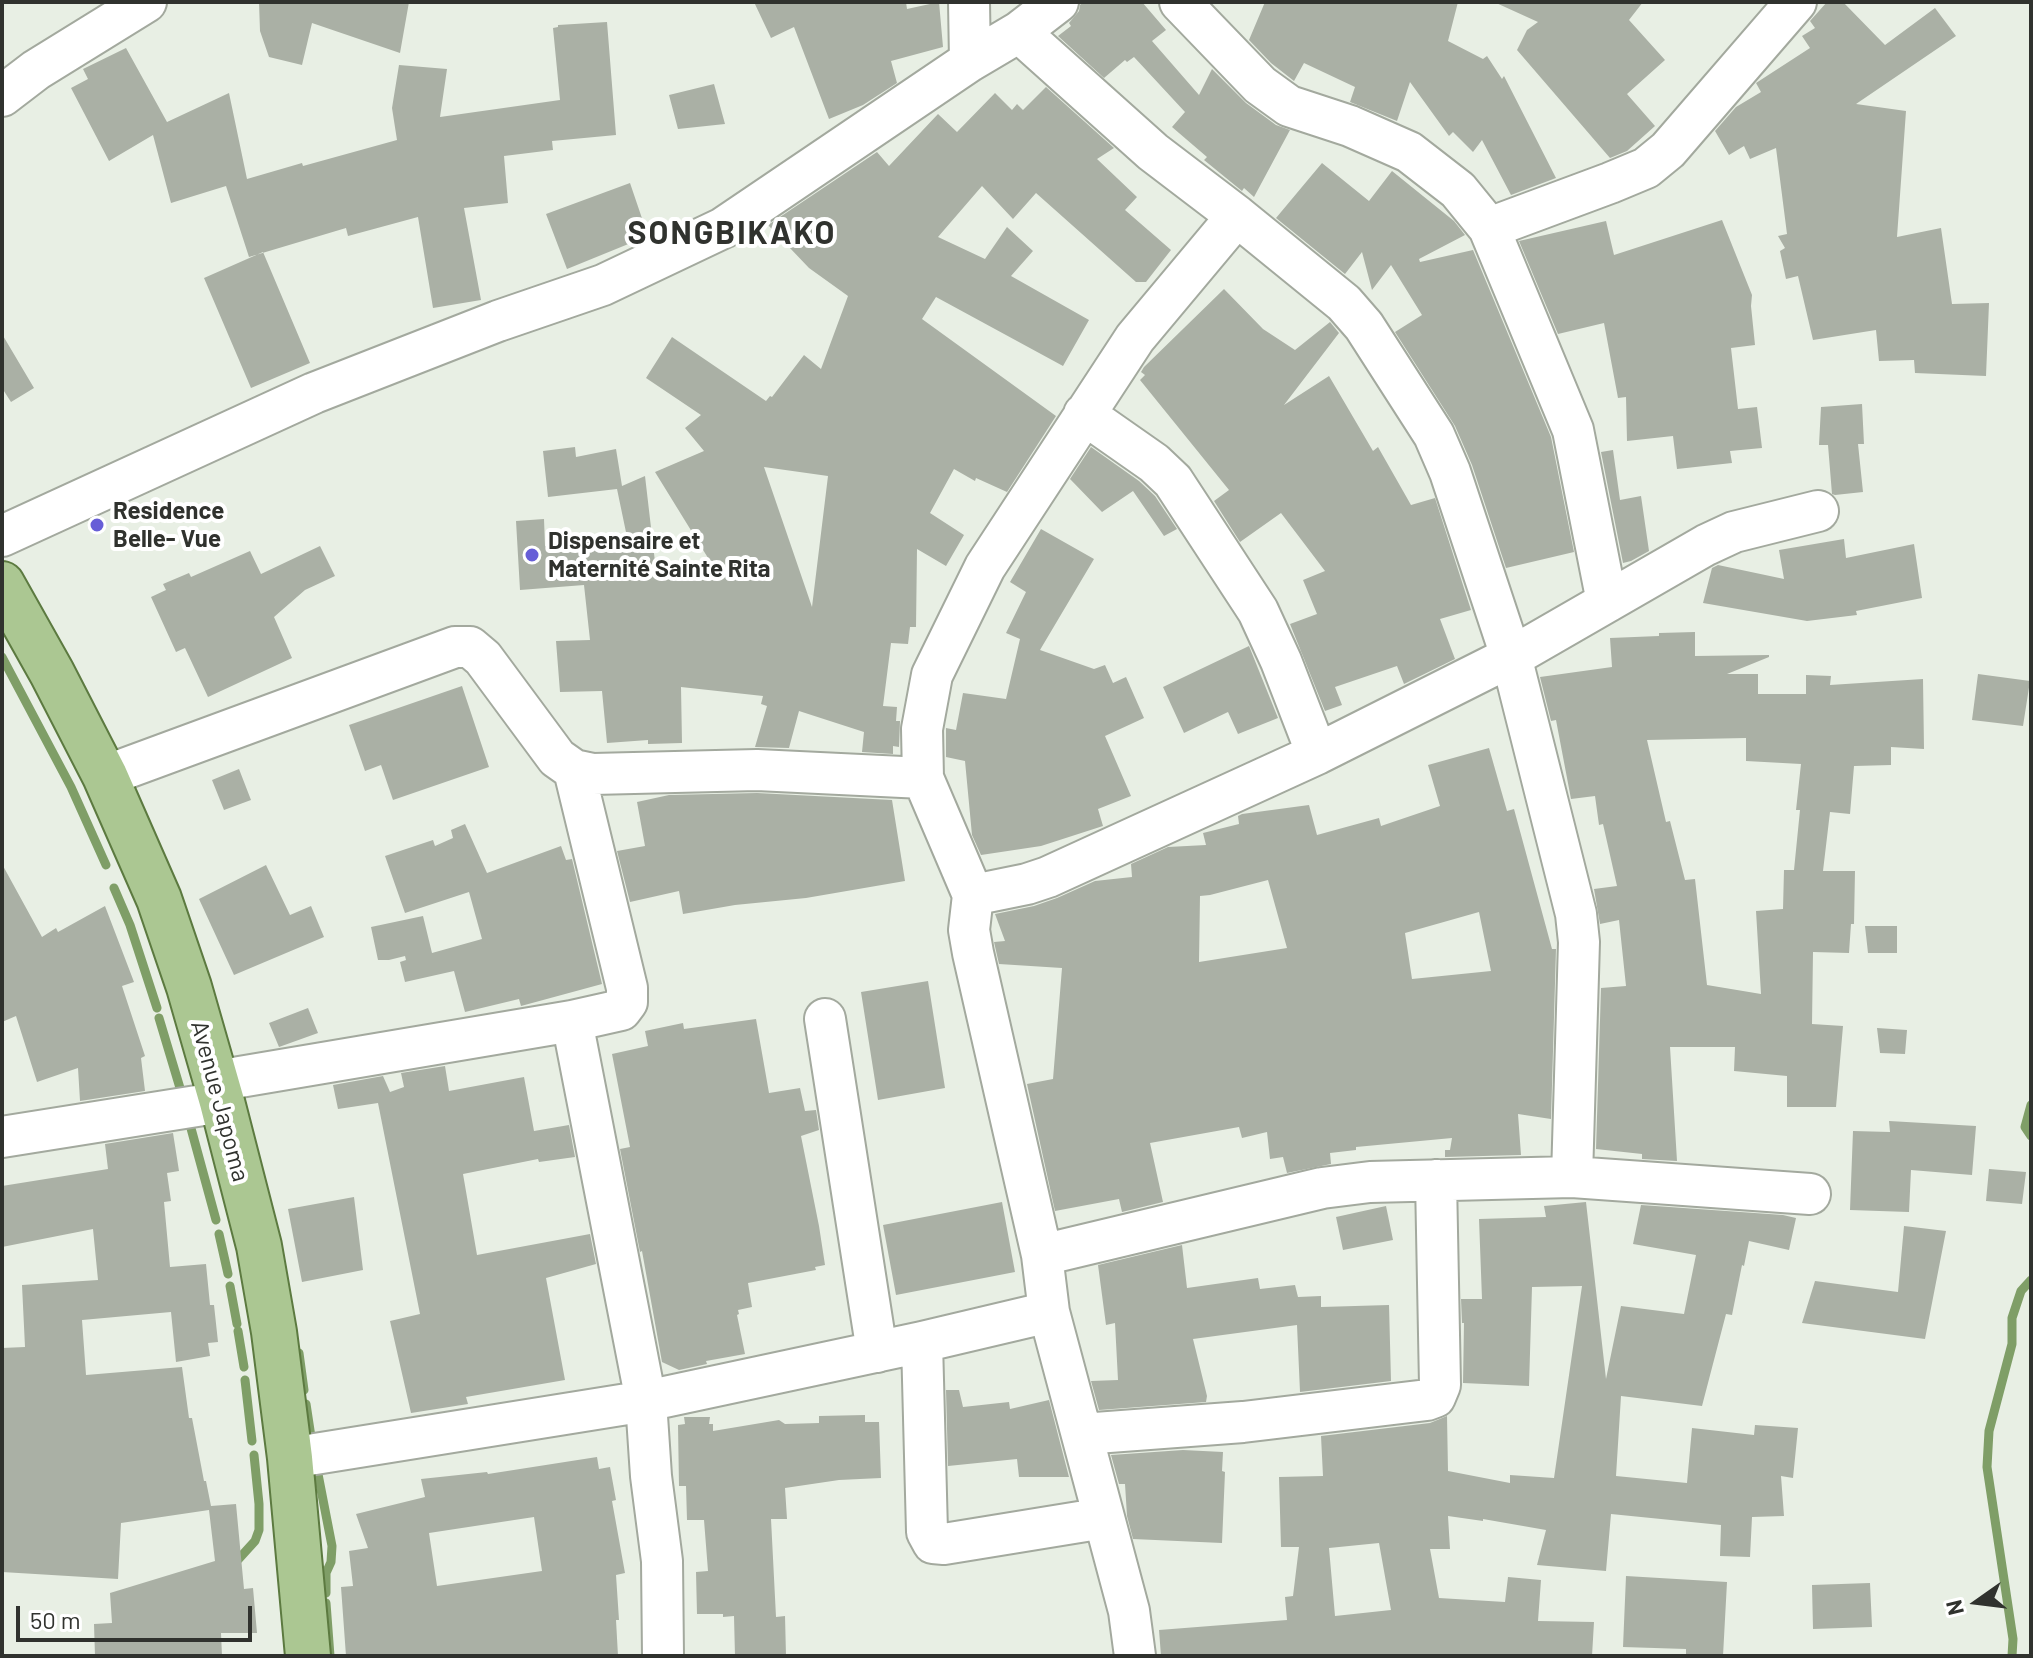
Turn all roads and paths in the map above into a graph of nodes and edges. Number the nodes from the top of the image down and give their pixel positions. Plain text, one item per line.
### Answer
1 (146, 2) edge
2 (969, 2) edge
3 (1058, 2) edge
4 (1180, 2) edge
5 (1796, 2) edge
6 (1019, 32) junction
7 (970, 61) junction
8 (2, 96) edge
9 (1237, 216) junction
10 (1489, 228) junction
11 (1084, 414) junction
12 (1818, 511) dead end
13 (2, 536) edge
14 (2, 584) edge
15 (1607, 602) junction
16 (1511, 656) junction
17 (1317, 754) junction
18 (574, 770) junction
19 (105, 776) junction
20 (923, 778) junction
21 (973, 895) junction
22 (825, 1019) dead end
23 (572, 1021) junction
24 (219, 1092) junction
25 (2, 1137) edge
26 (1572, 1177) junction
27 (1436, 1180) junction
28 (1810, 1194) dead end
29 (1042, 1255) junction
30 (1049, 1312) junction
31 (922, 1342) junction
32 (877, 1352) junction
33 (646, 1401) junction
34 (1082, 1434) junction
35 (290, 1458) junction
36 (1104, 1518) junction
37 (308, 1656) edge
38 (663, 1656) edge
39 (1135, 1656) edge

1 - 8 street
2 - 7 street
3 - 6 street
4 - 10 street
5 - 10 street
6 - 7 street
6 - 9 street
7 - 13 street
9 - 11 street
9 - 16 street
10 - 15 street
11 - 17 street
11 - 20 street
12 - 15 street
14 - 19 main road, Avenue Japoma
15 - 16 street
16 - 17 street
16 - 26 street
17 - 21 street
18 - 19 street
18 - 20 street
18 - 23 street
19 - 24 main road, Avenue Japoma
20 - 21 street
21 - 29 street
22 - 32 street
23 - 24 street
23 - 33 street
24 - 25 street
24 - 35 main road, Avenue Japoma
26 - 27 street
26 - 28 street
27 - 29 street
27 - 34 street
29 - 30 street
30 - 31 street
30 - 34 street
31 - 32 street
31 - 36 street
32 - 33 street
33 - 35 street
33 - 38 street
34 - 36 street
35 - 37 main road, Avenue Japoma
36 - 39 street

